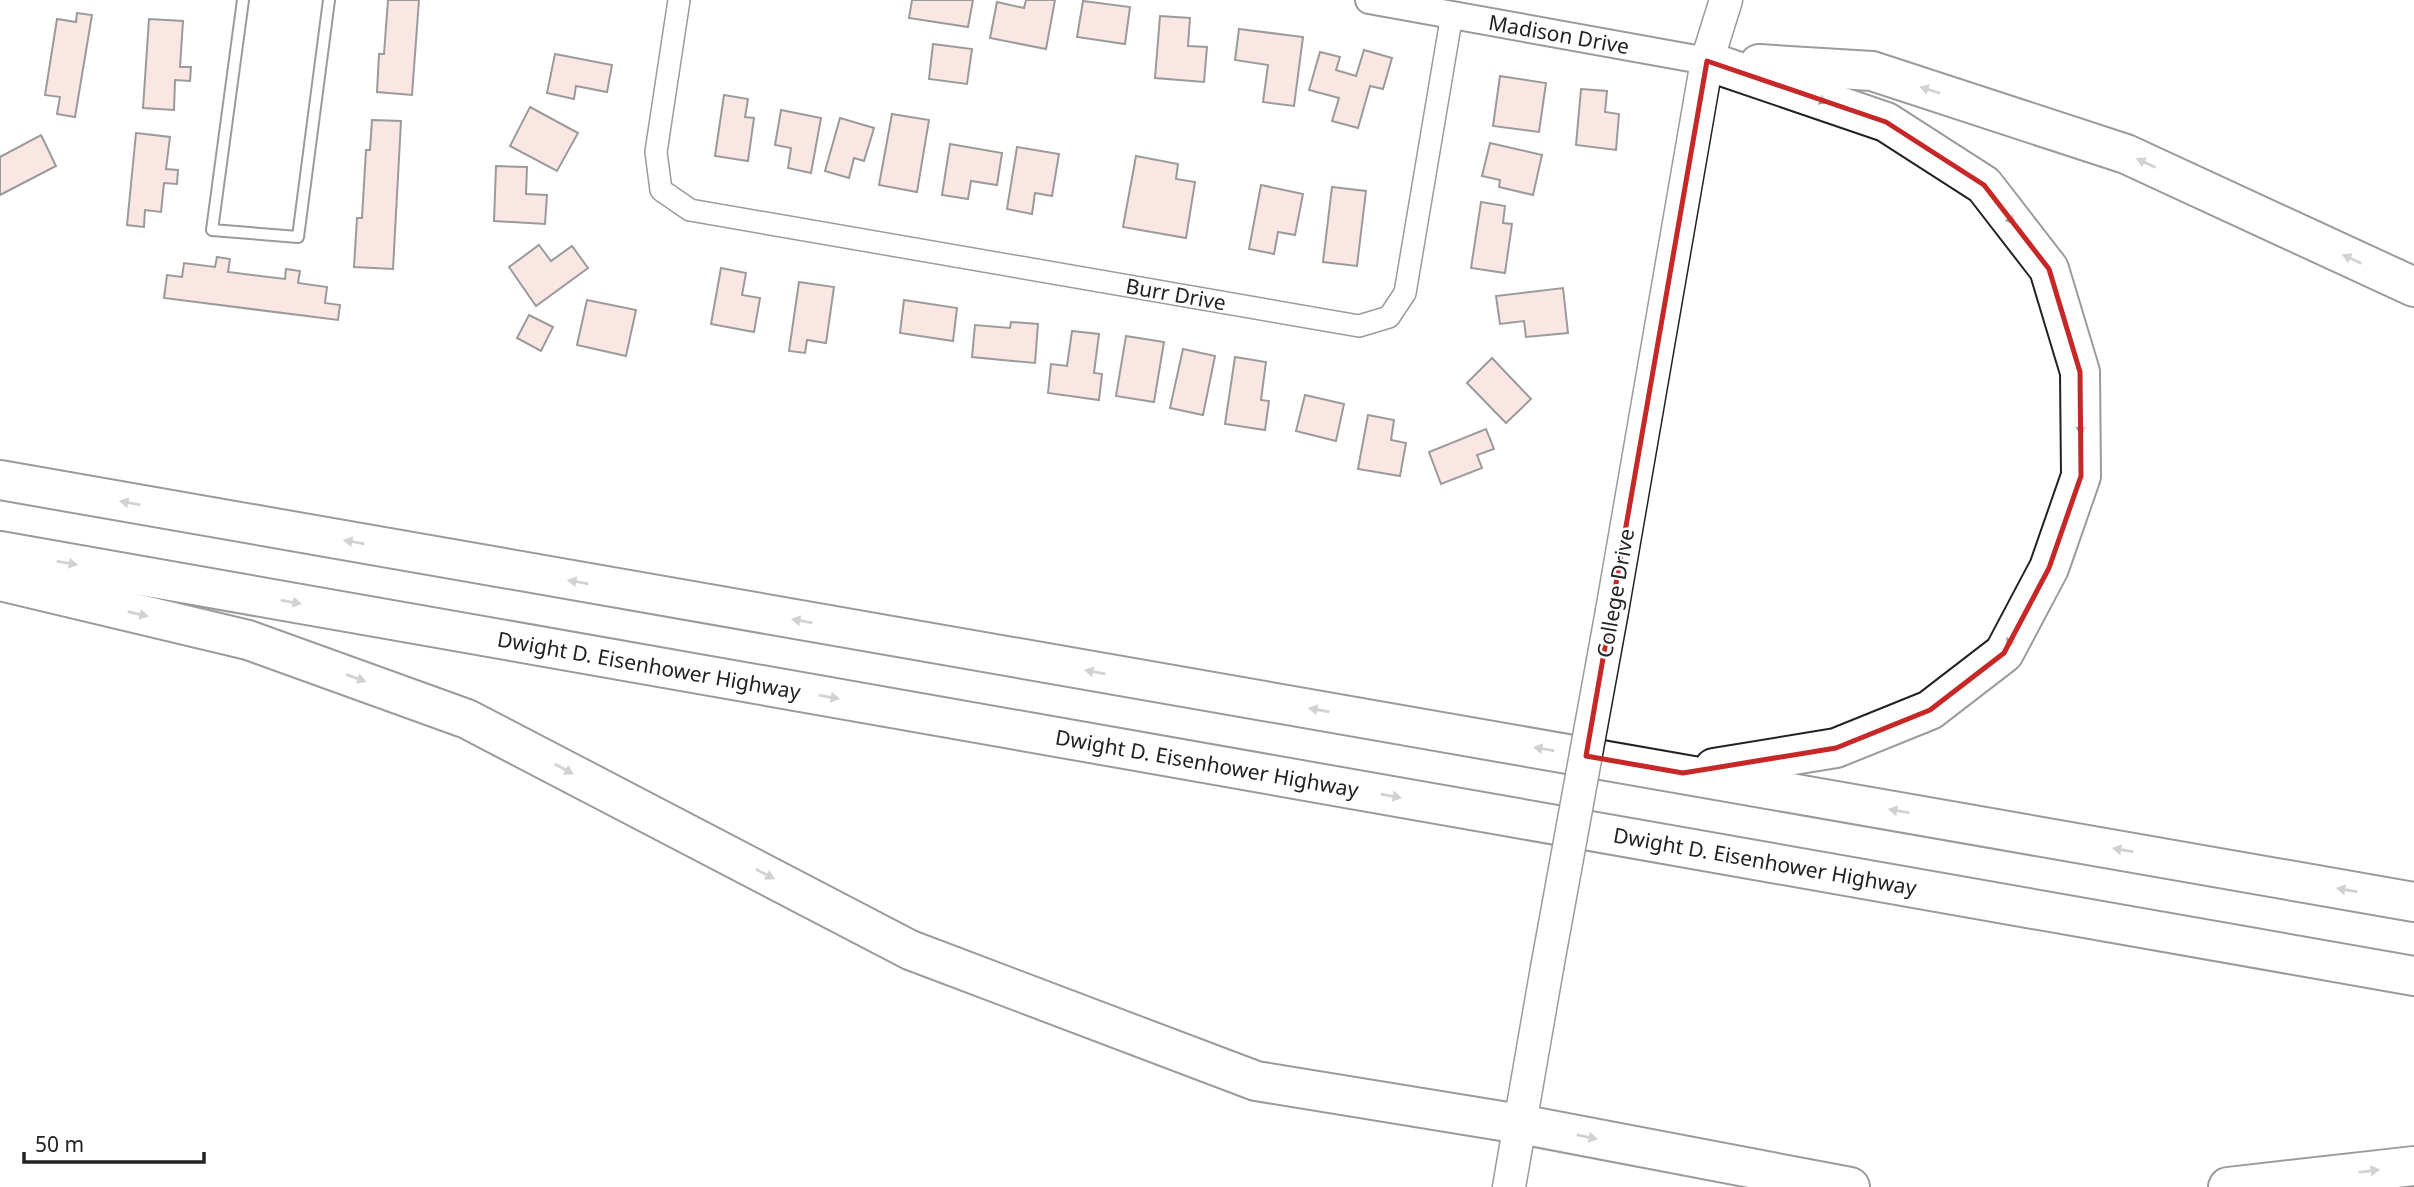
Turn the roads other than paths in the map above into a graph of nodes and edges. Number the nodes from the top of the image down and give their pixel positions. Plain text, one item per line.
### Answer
1 (243, 0) edge
2 (329, 0) edge
3 (679, 0) edge
4 (1369, 0) edge
5 (1726, 0) edge
6 (1452, 14) junction
7 (1707, 61) junction
8 (2414, 287) edge
9 (0, 480) edge
10 (0, 551) edge
11 (0, 581) edge
12 (1683, 773) junction
13 (2414, 902) edge
14 (2414, 976) edge
15 (1520, 1124) junction
16 (2414, 1166) edge
17 (1509, 1187) edge
18 (1850, 1187) edge
19 (2228, 1187) edge

1 - 2 lane
3 - 6 street, Burr Drive
4 - 6 street, Madison Drive
5 - 7 main road, College Drive
6 - 7 street, Madison Drive
8 -> 7 highway
7 -> 12 highway
7 - 15 main road, College Drive, bridge
12 -> 9 highway
10 -> 14 highway, Dwight D. Eisenhower Highway
11 -> 15 highway
13 -> 12 highway
15 - 17 main road, College Drive
15 -> 18 highway
19 -> 16 highway

